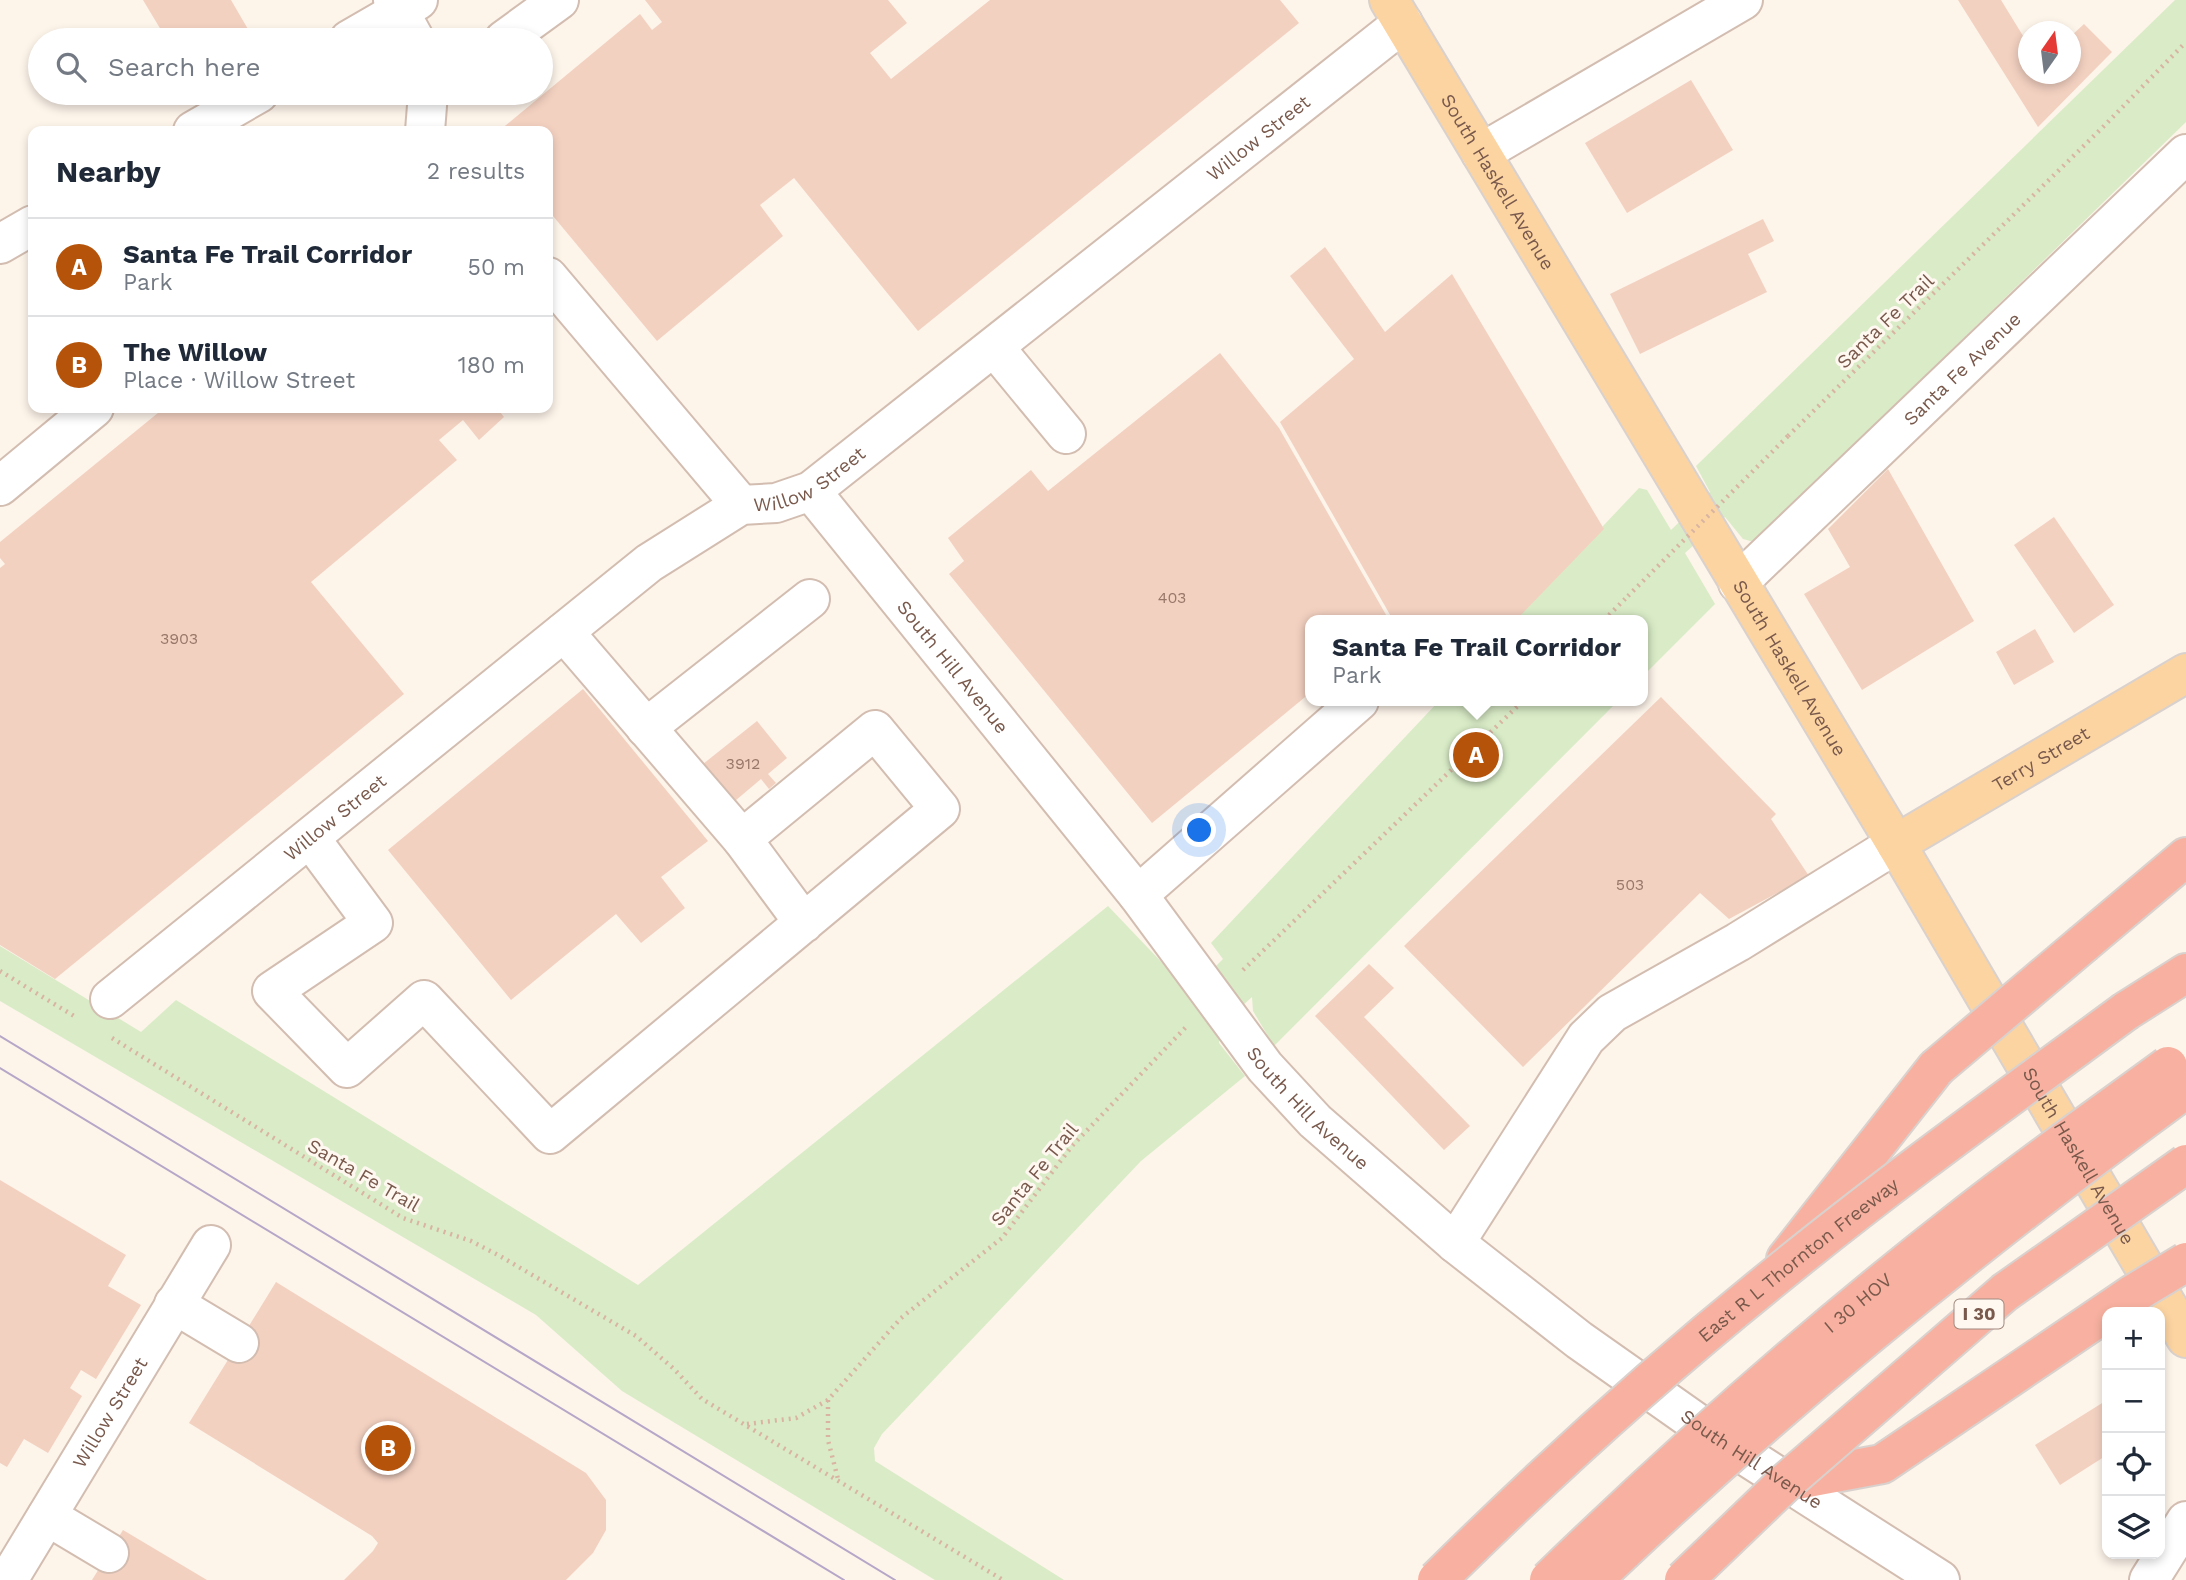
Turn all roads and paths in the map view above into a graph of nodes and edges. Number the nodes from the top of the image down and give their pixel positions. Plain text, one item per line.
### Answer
1 (559, 0) edge
2 (1743, 0) edge
3 (1396, 11) edge
4 (406, 13) edge
5 (374, 28) edge
6 (520, 28) edge
7 (2186, 42) edge
8 (238, 105) edge
9 (427, 105) edge
10 (202, 126) edge
11 (425, 126) edge
12 (1481, 153) junction
13 (2186, 154) edge
14 (28, 228) edge
15 (0, 244) edge
16 (553, 283) edge
17 (995, 348) junction
18 (88, 413) edge
19 (1066, 434) dead end
20 (0, 486) edge
21 (811, 491) junction
22 (741, 505) junction
23 (1738, 583) junction
24 (810, 599) dead end
25 (1609, 615) edge
26 (564, 632) junction
27 (2186, 673) edge
28 (1353, 706) edge
29 (1518, 706) edge
30 (646, 728) junction
31 (310, 838) junction
32 (742, 839) junction
33 (1896, 844) junction
34 (2186, 857) edge
35 (1139, 895) junction
36 (804, 923) junction
37 (0, 971) edge
38 (2186, 973) edge
39 (1235, 977) dead end
40 (1196, 1017) dead end
41 (100, 1019) junction
42 (2181, 1075) edge
43 (2186, 1164) edge
44 (1455, 1243) junction
45 (211, 1245) dead end
46 (2186, 1262) edge
47 (1766, 1283) junction
48 (174, 1304) junction
49 (2186, 1338) edge
50 (239, 1343) dead end
51 (828, 1400) junction
52 (746, 1424) junction
53 (838, 1479) junction
54 (1786, 1482) junction
55 (47, 1516) junction
56 (2186, 1521) edge
57 (109, 1553) dead end
58 (8, 1580) edge
59 (1003, 1580) edge
60 (1437, 1580) edge
61 (1549, 1580) edge
62 (1593, 1580) edge
63 (1684, 1580) edge
64 (1940, 1580) edge
65 (2149, 1580) edge

1 - 6 street
2 - 12 street
3 - 12 main road, South Haskell Avenue
3 - 17 street, Willow Street
4 - 5 street
7 - 25 path, Santa Fe Trail, bridge
8 - 10 street
9 - 11 street
12 - 23 main road, South Haskell Avenue
13 - 23 street, Santa Fe Avenue
14 - 15 street
16 - 22 street
17 - 19 street
17 - 21 street, Willow Street
18 - 20 street
21 - 22 street, Willow Street
21 - 35 street, South Hill Avenue
22 - 26 street, Willow Street
23 - 33 main road, South Haskell Avenue
24 - 30 street
26 - 30 street
26 - 31 street, Willow Street
27 - 33 main road, Terry Street
28 - 35 street
29 - 39 path
30 - 32 street
31 - 36 street
31 - 41 street, Willow Street
32 - 36 street
32 - 36 street
33 - 44 street
33 - 49 main road, South Haskell Avenue
34 - 47 highway, bridge
35 - 44 street, South Hill Avenue
37 - 41 path, Santa Fe Trail
38 - 47 highway, East R L Thornton Freeway, bridge
40 - 51 path, Santa Fe Trail
41 - 52 path, Santa Fe Trail
42 - 61 highway, I 30 HOV, bridge
42 - 62 highway, I 30 HOV, bridge
43 - 54 highway, I 30, bridge
44 - 64 street, South Hill Avenue
45 - 48 street, Willow Street
46 - 54 highway, bridge
47 - 60 highway, East R L Thornton Freeway, bridge
48 - 50 street
48 - 55 street, Willow Street
51 - 52 path, Santa Fe Trail
51 - 53 path
52 - 53 path, Santa Fe Trail
53 - 59 path, Santa Fe Trail
54 - 63 highway, I 30, bridge
55 - 57 street
55 - 58 street, Willow Street
56 - 65 street

